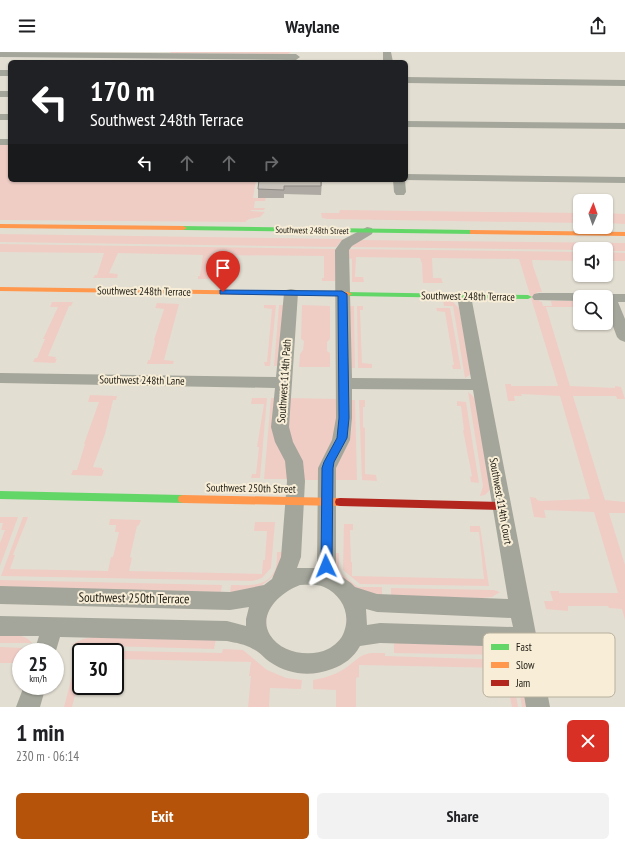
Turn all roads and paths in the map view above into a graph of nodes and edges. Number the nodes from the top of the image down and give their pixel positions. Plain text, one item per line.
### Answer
1 (11, 53) edge
2 (0, 54) edge
3 (109, 56) edge
4 (152, 56) edge
5 (165, 56) edge
6 (296, 57) edge
7 (206, 59) edge
8 (0, 67) edge
9 (408, 80) edge
10 (625, 82) edge
11 (408, 124) edge
12 (625, 126) edge
13 (408, 177) edge
14 (625, 180) edge
15 (399, 182) edge
16 (400, 192) dead end
17 (0, 226) edge
18 (367, 231) junction
19 (625, 234) edge
20 (0, 289) edge
21 (291, 293) junction
22 (342, 294) junction
23 (464, 296) junction
24 (533, 297) joint
25 (573, 297) edge
26 (613, 298) edge
27 (625, 298) edge
28 (613, 309) edge
29 (625, 337) edge
30 (0, 378) edge
31 (283, 383) junction
32 (344, 383) junction
33 (481, 385) junction
34 (0, 495) edge
35 (295, 501) junction
36 (327, 502) junction
37 (502, 506) junction
38 (332, 581) junction
39 (274, 588) junction
40 (0, 595) edge
41 (350, 595) junction
42 (520, 609) junction
43 (0, 626) edge
44 (52, 627) junction
45 (523, 633) edge
46 (483, 636) edge
47 (354, 637) junction
48 (47, 643) edge
49 (262, 643) junction
50 (32, 695) edge
51 (536, 697) edge
52 (28, 707) edge
53 (538, 707) edge

1 - 2 street
1 - 3 street
1 - 8 street
3 - 4 street
4 - 5 street
5 - 7 street
6 - 7 street
9 - 10 street
11 - 12 street
13 - 14 street
15 - 16 street
17 - 18 street, Southwest 248th Street
18 - 19 street, Southwest 248th Street
18 - 22 street
20 - 21 street, Southwest 248th Terrace
21 - 22 street, Southwest 248th Terrace
21 - 31 street, Southwest 114th Path
22 - 23 street, Southwest 248th Terrace
22 - 32 street
23 - 24 street, Southwest 248th Terrace
23 - 33 street, Southwest 114th Court
24 - 25 street, Southwest 248th Terrace
26 - 27 street
28 - 29 street
30 - 31 street, Southwest 248th Lane
31 - 35 street, Southwest 114th Path
32 - 33 street
32 - 36 street
33 - 37 street, Southwest 114th Court
34 - 35 street, Southwest 250th Street
35 - 36 street, Southwest 250th Street
35 - 39 street, Southwest 114th Path
36 - 37 street, Southwest 250th Street
36 - 38 street
37 - 42 street, Southwest 114th Court
38 - 39 street
38 - 41 street
39 - 40 street, Southwest 250th Terrace
39 - 49 street
41 - 42 street
41 - 47 street
42 - 45 street, Southwest 114th Court
43 - 44 street
44 - 48 street
44 - 49 street
46 - 47 street
47 - 49 street
50 - 52 street
51 - 53 street, Southwest 114th Court

